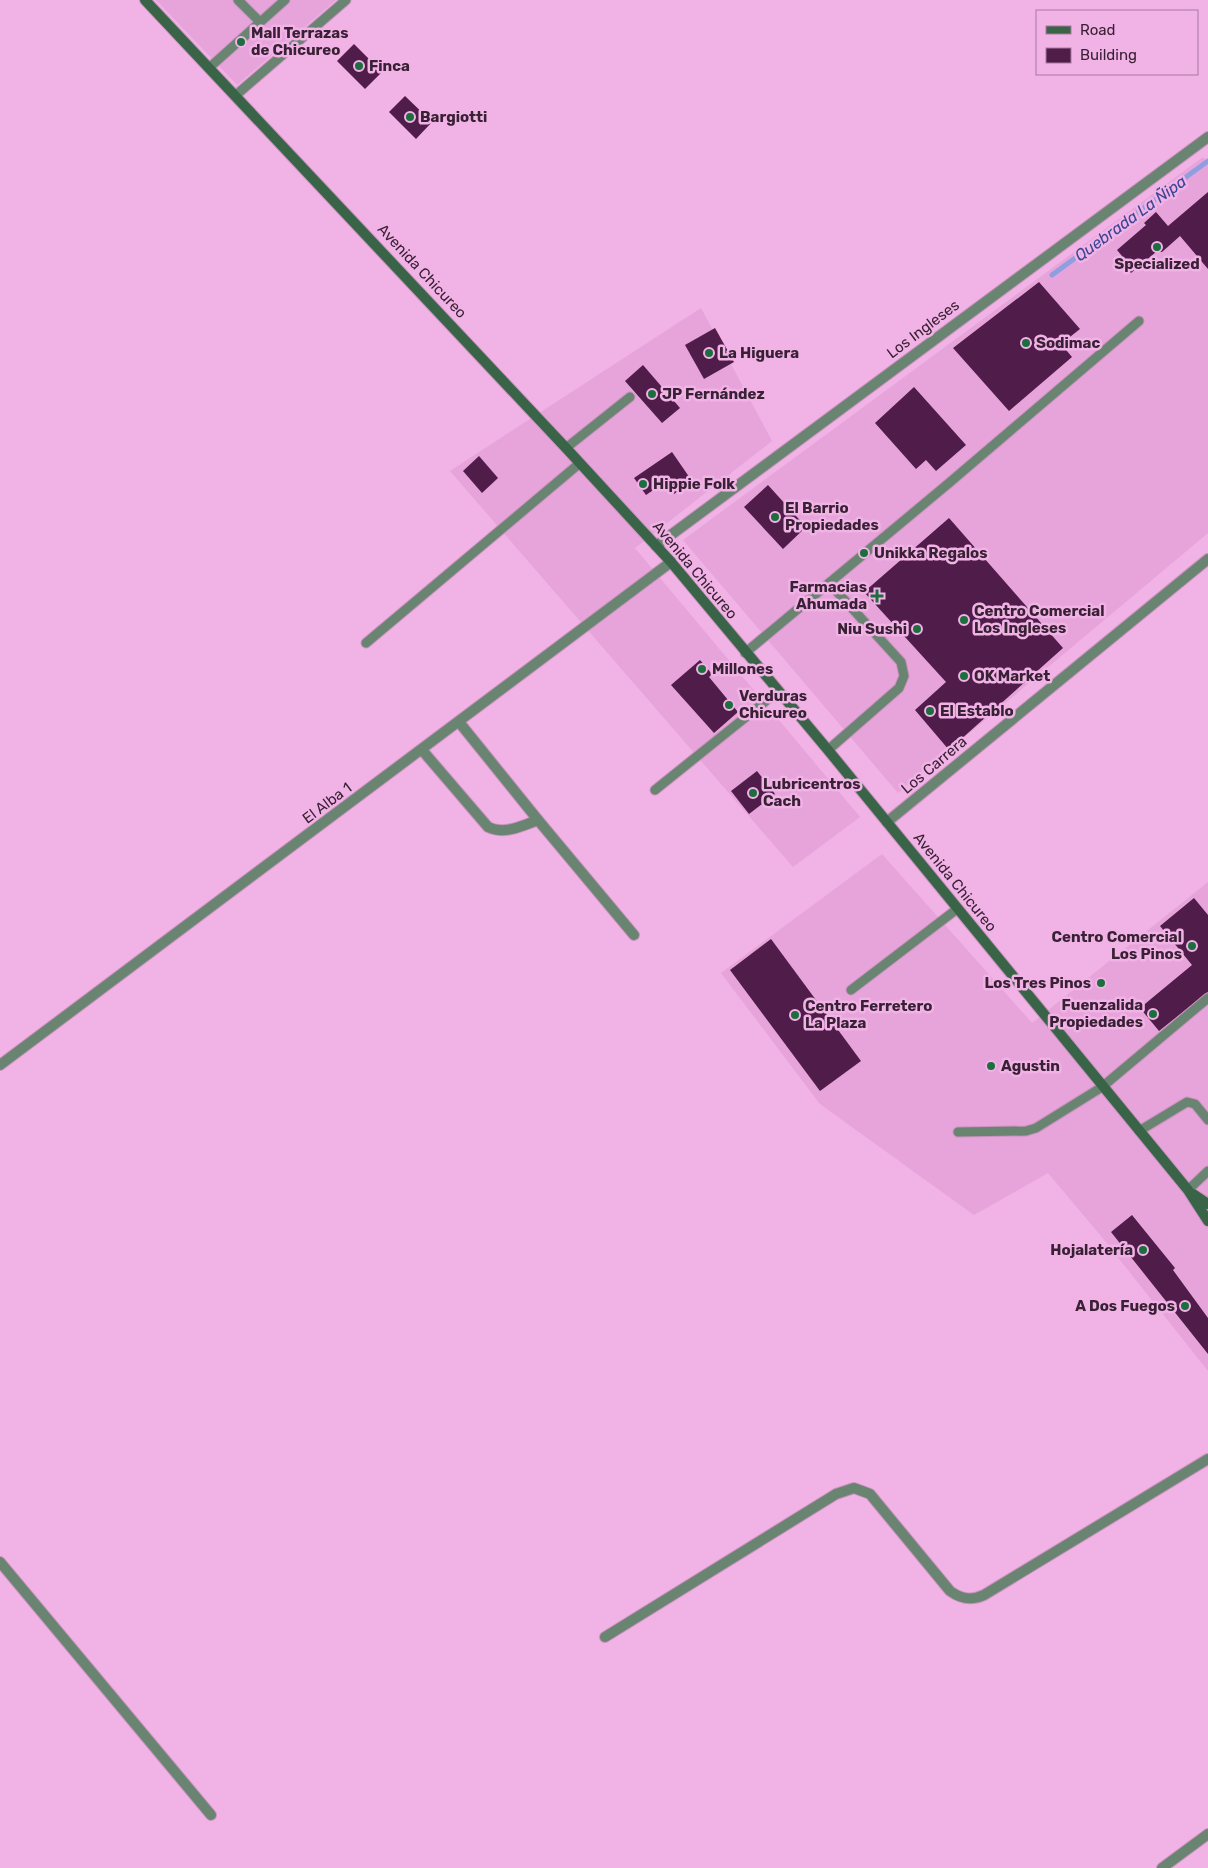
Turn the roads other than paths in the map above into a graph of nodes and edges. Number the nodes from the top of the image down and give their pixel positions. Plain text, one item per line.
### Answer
1 (146, 0) edge
2 (238, 0) edge
3 (286, 0) edge
4 (346, 0) edge
5 (260, 22) junction
6 (210, 67) junction
7 (236, 95) junction
8 (1208, 137) edge
9 (1139, 321) dead end
10 (630, 398) dead end
11 (566, 448) junction
12 (580, 463) junction
13 (656, 546) junction
14 (1208, 559) edge
15 (671, 562) junction
16 (829, 583) junction
17 (366, 643) dead end
18 (745, 653) junction
19 (777, 692) junction
20 (459, 722) junction
21 (422, 750) junction
22 (828, 750) junction
23 (655, 790) dead end
24 (538, 820) junction
25 (887, 822) junction
26 (958, 909) junction
27 (634, 935) dead end
28 (851, 990) dead end
29 (1208, 998) edge
30 (0, 1065) edge
31 (1102, 1087) junction
32 (1208, 1120) edge
33 (1139, 1131) junction
34 (958, 1132) dead end
35 (1208, 1171) edge
36 (1188, 1190) junction
37 (1208, 1204) edge
38 (1208, 1221) edge
39 (1208, 1459) edge
40 (0, 1562) edge
41 (605, 1637) dead end
42 (211, 1815) dead end
43 (1208, 1834) edge
44 (1162, 1868) edge

1 - 6 main road, Avenida Chicureo
2 - 5 lane
3 - 5 lane
4 - 7 lane
5 - 6 lane
6 - 7 main road, Avenida Chicureo
7 - 11 main road, Avenida Chicureo
8 - 13 street, Los Ingleses
9 - 16 lane
10 - 11 lane
11 - 12 main road, Avenida Chicureo
12 - 13 main road, Avenida Chicureo
12 - 17 lane
13 - 15 main road, Avenida Chicureo
14 - 25 street, Los Carrera
15 - 18 main road, Avenida Chicureo
15 - 20 street, El Alba 1
16 - 18 lane
16 - 22 lane
18 - 19 main road, Avenida Chicureo
19 - 22 main road, Avenida Chicureo
19 - 23 lane
20 - 21 street, El Alba 1
20 - 24 street
21 - 24 street
21 - 30 street, El Alba 1
22 - 25 main road, Avenida Chicureo
24 - 27 street
25 - 26 main road, Avenida Chicureo
26 - 28 lane
26 - 31 main road, Avenida Chicureo
29 - 31 lane
31 - 33 main road, Avenida Chicureo
31 - 34 lane
32 - 33 lane
33 - 36 main road, Avenida Chicureo
35 - 36 lane
36 - 37 main road, Avenida Chicureo
36 - 38 main road, Avenida Chicureo
39 - 41 street
40 - 42 street
43 - 44 street

